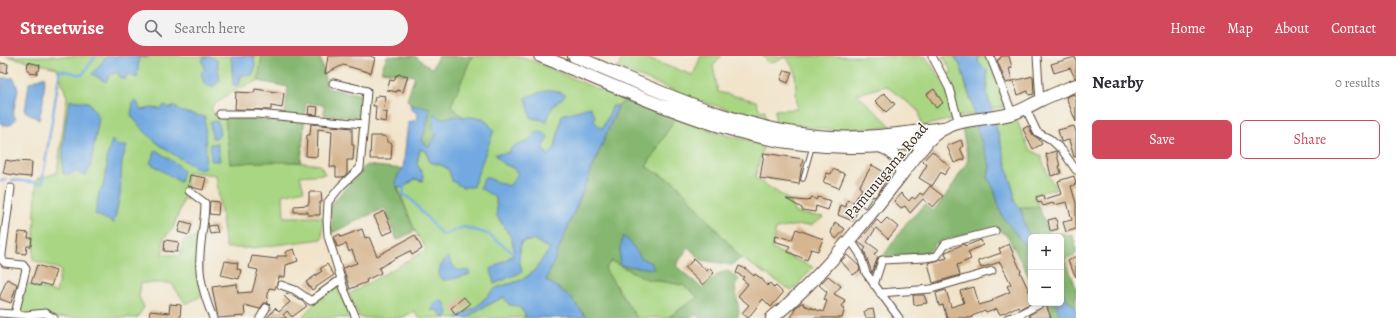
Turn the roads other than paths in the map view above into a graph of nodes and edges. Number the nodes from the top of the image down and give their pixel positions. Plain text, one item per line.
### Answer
1 (540, 56) edge
2 (932, 56) edge
3 (990, 56) edge
4 (1037, 56) edge
5 (582, 57) edge
6 (333, 83) dead end
7 (1076, 85) edge
8 (1040, 101) junction
9 (1026, 108) junction
10 (220, 114) dead end
11 (1007, 114) junction
12 (960, 123) junction
13 (364, 124) junction
14 (945, 127) junction
15 (928, 141) junction
16 (813, 144) junction
17 (878, 146) junction
18 (1076, 170) edge
19 (901, 175) junction
20 (803, 178) dead end
21 (11, 188) dead end
22 (189, 191) dead end
23 (995, 231) dead end
24 (850, 239) junction
25 (992, 271) dead end
26 (341, 279) junction
27 (281, 285) dead end
28 (874, 285) junction
29 (880, 293) junction
30 (1036, 306) edge
31 (266, 308) dead end
32 (0, 313) edge
33 (15, 314) junction
34 (54, 318) edge
35 (213, 318) edge
36 (260, 318) edge
37 (356, 318) edge
38 (772, 318) edge
39 (899, 318) edge
40 (1008, 318) edge

1 - 16 main road
2 - 12 street
3 - 11 street
4 - 8 street
5 - 14 main road
6 - 13 street
7 - 8 main road, Pamunugama Road
8 - 9 main road, Pamunugama Road
9 - 11 main road, Pamunugama Road
9 - 18 street
10 - 13 street
11 - 12 main road, Pamunugama Road
12 - 14 main road, Pamunugama Road
13 - 26 street
14 - 15 main road, Pamunugama Road
15 - 17 main road
15 - 19 main road, Pamunugama Road
16 - 17 main road
16 - 20 lane
17 - 19 main road
19 - 24 main road, Pamunugama Road
21 - 33 street
22 - 35 street
23 - 28 street
24 - 28 street
24 - 38 main road, Pamunugama Road
25 - 29 street
26 - 27 street
26 - 37 street
28 - 29 street
29 - 39 street
30 - 40 street
31 - 36 street
32 - 33 street
33 - 34 street

